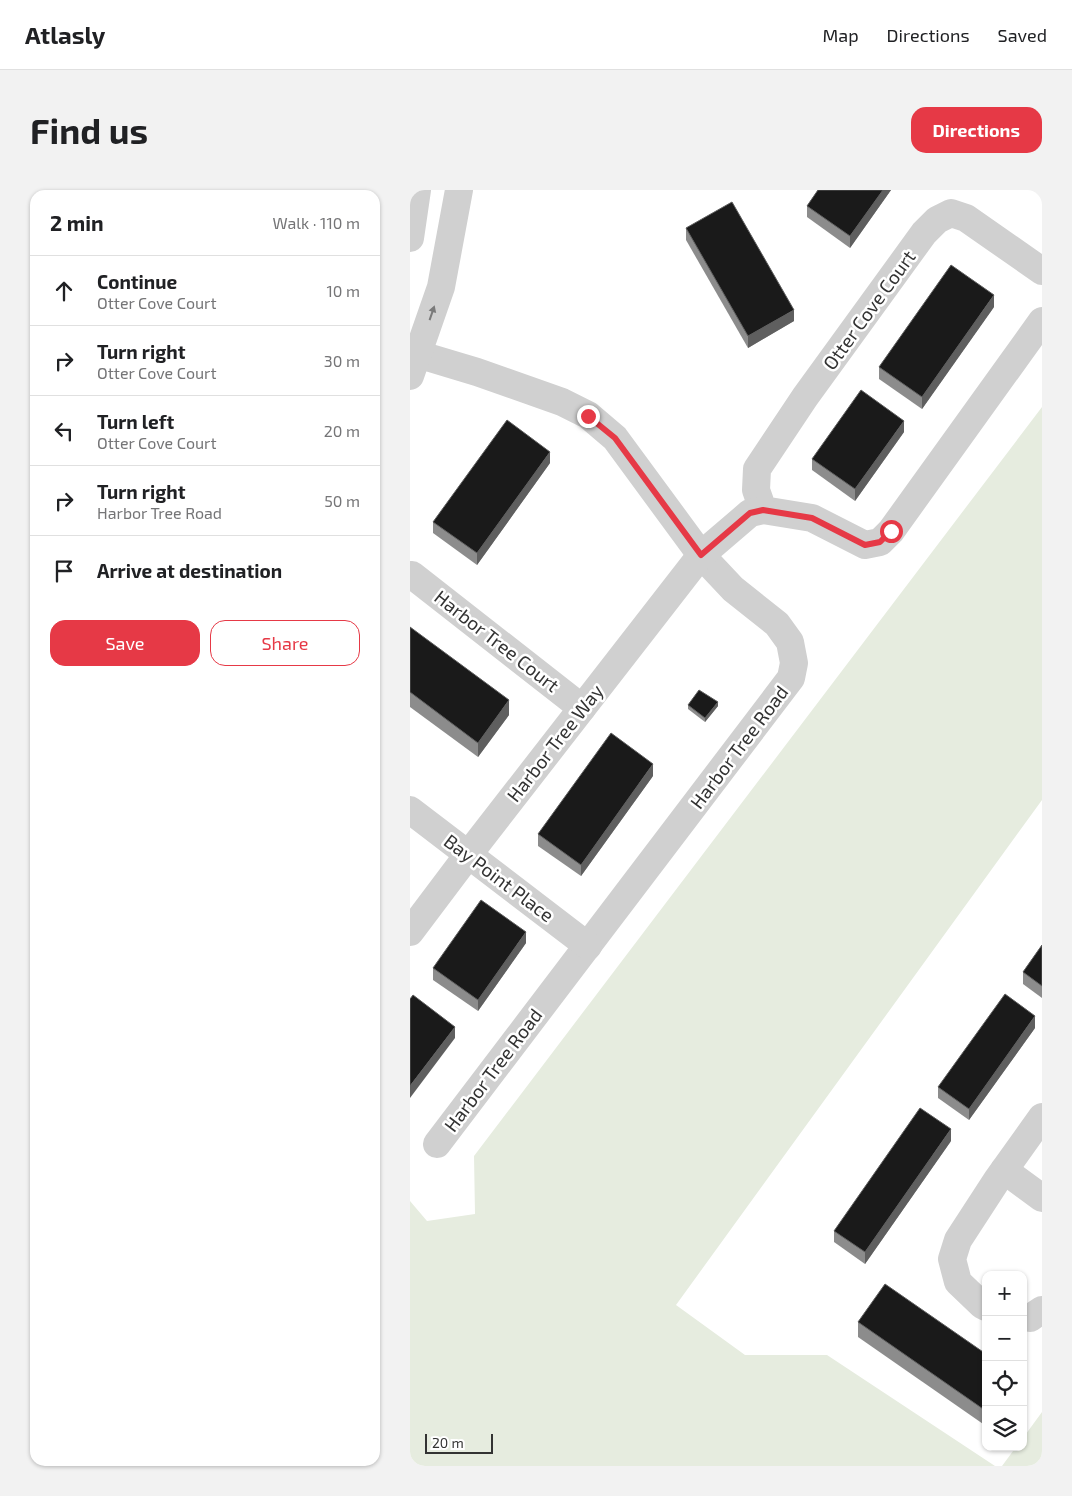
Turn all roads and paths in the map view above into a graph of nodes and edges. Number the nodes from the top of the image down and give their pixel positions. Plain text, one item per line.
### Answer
1 (417, 190) edge
2 (459, 190) edge
3 (410, 238) edge
4 (1042, 271) edge
5 (1042, 321) edge
6 (413, 361) edge
7 (763, 510) junction
8 (701, 555) junction
9 (412, 575) dead end
10 (582, 708) junction
11 (410, 810) edge
12 (468, 855) junction
13 (410, 932) edge
14 (588, 946) junction
15 (1042, 1118) edge
16 (437, 1144) dead end
17 (1004, 1170) junction
18 (1042, 1198) edge
19 (982, 1305) edge
20 (1042, 1310) edge
21 (1027, 1318) edge

1 - 3 street
6 -> 2 street
4 - 7 street, Otter Cove Court
5 - 7 street
6 - 8 street, Harbor Tree Road
7 - 8 street
8 - 10 street, Harbor Tree Way
8 - 14 street, Harbor Tree Road
9 - 10 street, Harbor Tree Court
10 - 12 street, Harbor Tree Way
11 - 12 street, Bay Point Place
12 - 13 street, Harbor Tree Way
12 - 14 street, Bay Point Place
14 - 16 street, Harbor Tree Road
15 - 17 street
17 - 18 street
17 - 19 street
20 - 21 street

